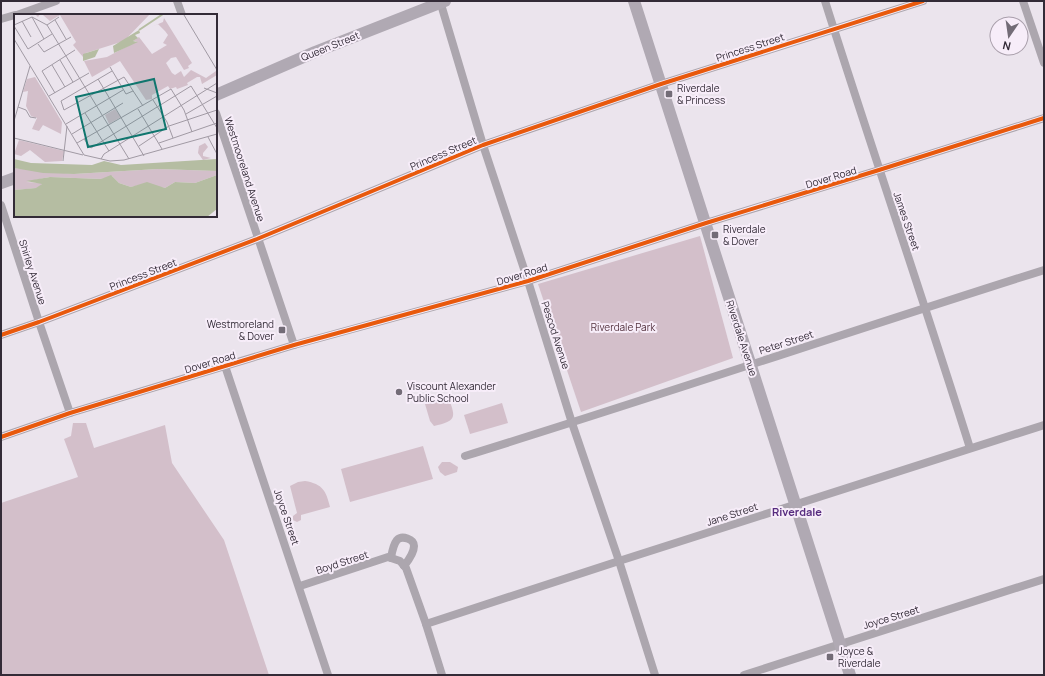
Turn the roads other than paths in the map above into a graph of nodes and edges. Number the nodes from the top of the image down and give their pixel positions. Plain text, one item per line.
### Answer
1 (56, 1) edge
2 (178, 1) edge
3 (634, 1) edge
4 (825, 1) edge
5 (922, 1) edge
6 (1023, 1) edge
7 (442, 2) edge
8 (19, 14) edge
9 (182, 14) edge
10 (14, 16) edge
11 (1, 19) edge
12 (834, 28) junction
13 (1044, 63) edge
14 (661, 84) junction
15 (217, 94) edge
16 (217, 115) edge
17 (1044, 118) edge
18 (483, 145) junction
19 (879, 170) junction
20 (14, 178) edge
21 (1, 183) edge
22 (1, 205) edge
23 (706, 223) junction
24 (258, 239) junction
25 (1044, 270) edge
26 (528, 281) junction
27 (926, 307) junction
28 (39, 322) junction
29 (1, 335) edge
30 (294, 345) junction
31 (750, 364) junction
32 (225, 366) junction
33 (70, 413) junction
34 (572, 422) junction
35 (1044, 425) edge
36 (1, 437) edge
37 (970, 448) junction
38 (465, 456) dead end
39 (794, 504) junction
40 (391, 558) junction
41 (618, 561) junction
42 (404, 566) junction
43 (1044, 579) edge
44 (300, 586) junction
45 (426, 624) junction
46 (840, 644) junction
47 (328, 675) edge
48 (442, 675) edge
49 (655, 675) edge
50 (744, 675) edge
51 (850, 675) edge

1 - 8 street
2 - 9 street
3 - 14 street, Riverdale Avenue
4 - 12 street, James Street
5 - 12 street, Princess Street
6 - 13 street
7 - 15 street, Queen Street
7 - 18 street, Pescod Avenue
10 - 11 street
12 - 14 street, Princess Street
12 - 19 street, James Street
14 - 18 street, Princess Street
14 - 23 street, Riverdale Avenue
16 - 24 street, Westmooreland Avenue
17 - 19 street, Dover Road
18 - 24 street, Princess Street
18 - 26 street, Pescod Avenue
19 - 23 street, Dover Road
19 - 27 street, James Street
20 - 21 street
22 - 28 street, Shirley Avenue
23 - 26 street, Dover Road
23 - 31 street, Riverdale Avenue
24 - 28 street, Princess Street
24 - 30 street, Westmooreland Avenue
25 - 27 street, Peter Street
26 - 30 street, Dover Road
26 - 34 street, Pescod Avenue
27 - 31 street, Peter Street
27 - 37 street, James Street
28 - 29 street, Princess Street
28 - 33 street, Shirley Avenue
30 - 32 street, Dover Road
31 - 34 street, Peter Street
31 - 39 street, Riverdale Avenue
32 - 33 street, Dover Road
32 - 44 street, Joyce Street
33 - 36 street, Dover Road
34 - 38 street, Peter Street
34 - 41 street, Pescod Avenue
35 - 37 street, Jane Street
37 - 39 street, Jane Street
39 - 41 street, Jane Street
39 - 46 street, Riverdale Avenue
40 - 42 street
40 - 42 street
40 - 44 street, Boyd Street
41 - 45 street, Jane Street
41 - 49 street, Pescod Avenue
42 - 45 street
43 - 46 street, Joyce Street
44 - 47 street, Joyce Street
45 - 48 street
46 - 50 street, Joyce Street
46 - 51 street, Riverdale Avenue

